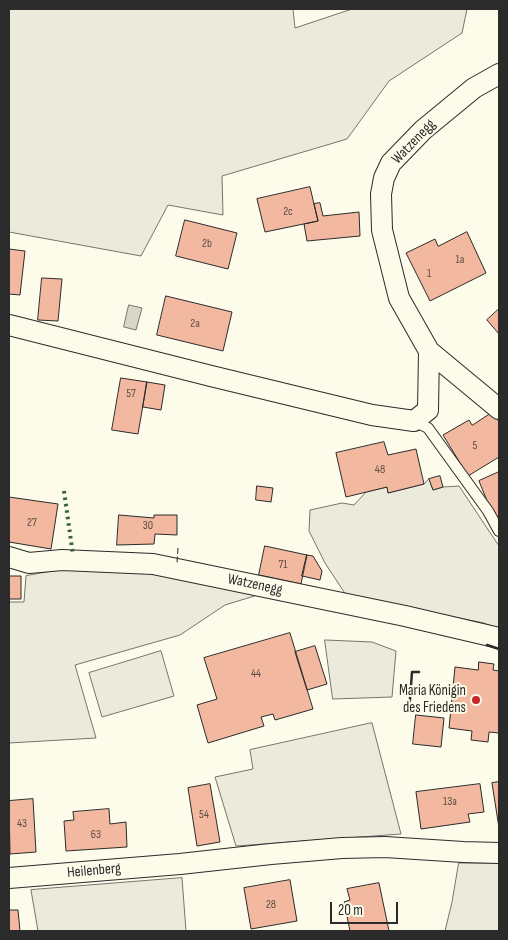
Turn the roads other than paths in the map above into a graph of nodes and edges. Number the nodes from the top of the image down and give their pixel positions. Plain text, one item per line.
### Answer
1 (499, 74) edge
2 (9, 325) edge
3 (429, 351) junction
4 (499, 409) edge
5 (414, 421) junction
6 (499, 531) edge
7 (9, 557) edge
8 (499, 638) edge
9 (499, 853) edge
10 (9, 878) edge

1 - 3 street, Watzenegg
2 - 5 street
3 - 4 street, Watzenegg
3 - 5 street
5 - 6 lane
7 - 8 street, Watzenegg
9 - 10 street, Heilenberg

